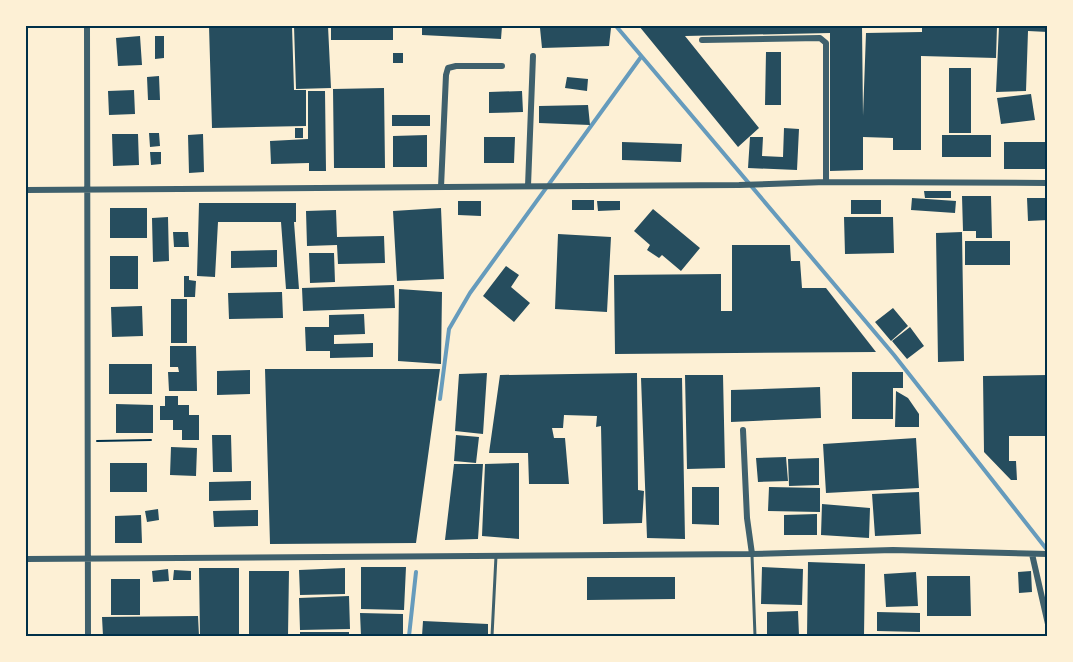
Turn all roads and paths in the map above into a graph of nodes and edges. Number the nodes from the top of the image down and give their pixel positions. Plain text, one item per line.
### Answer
1 (87, 26) edge
2 (702, 40) dead end
3 (533, 56) dead end
4 (502, 66) dead end
5 (825, 182) junction
6 (1047, 183) edge
7 (528, 186) junction
8 (441, 187) junction
9 (88, 189) junction
10 (26, 190) edge
11 (743, 430) dead end
12 (151, 440) dead end
13 (88, 441) junction
14 (752, 554) junction
15 (1032, 554) junction
16 (1047, 554) edge
17 (496, 556) junction
18 (87, 558) junction
19 (26, 559) edge
20 (1047, 624) edge
21 (88, 636) edge
22 (492, 636) edge
23 (755, 636) edge

1 - 9 street
2 - 5 street
3 - 7 street
4 - 8 street
5 - 6 street
5 - 7 street
7 - 8 street
8 - 9 street
9 - 10 street
9 - 13 street
11 - 14 street
12 - 13 path
13 - 18 street
14 - 15 street
14 - 17 street
14 - 23 lane
15 - 16 street
15 - 20 street
17 - 18 street
17 - 22 lane
18 - 19 street
18 - 21 street

